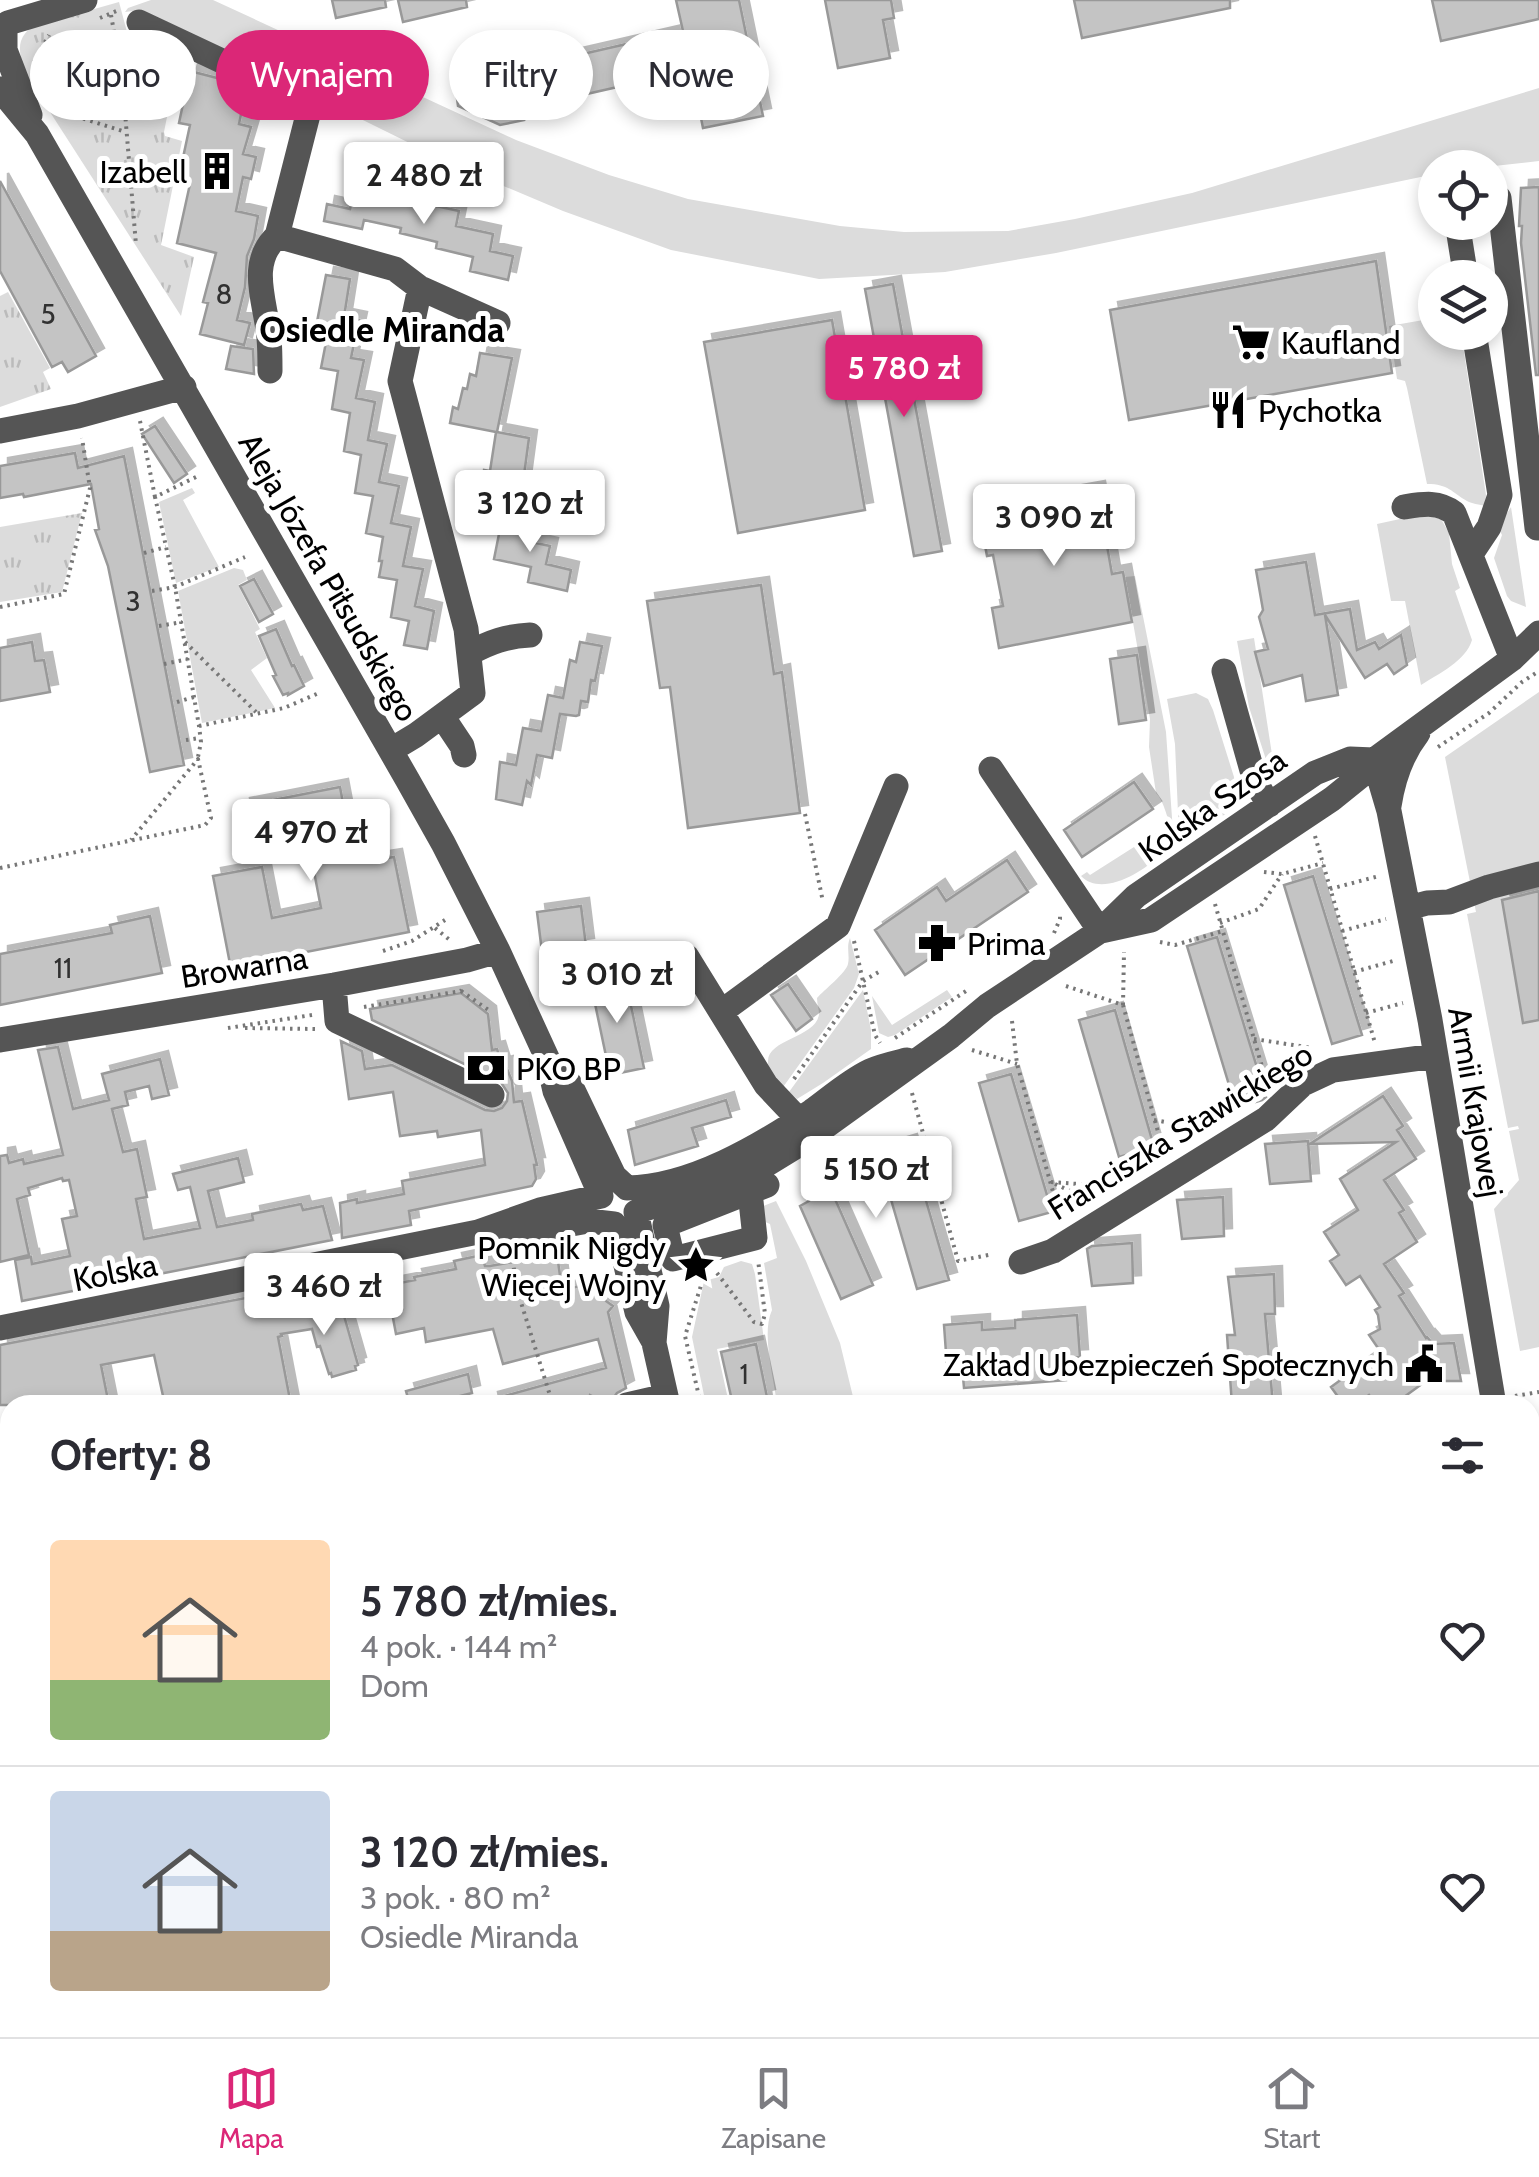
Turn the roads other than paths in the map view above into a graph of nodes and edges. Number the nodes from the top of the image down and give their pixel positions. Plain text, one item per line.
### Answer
1 (89, 10) edge
2 (6, 21) edge
3 (139, 22) dead end
4 (5, 105) edge
5 (37, 134) junction
6 (277, 236) junction
7 (1505, 240) edge
8 (420, 288) junction
9 (498, 324) dead end
10 (1477, 350) edge
11 (270, 371) dead end
12 (184, 388) junction
13 (0, 431) edge
14 (1404, 506) dead end
15 (1539, 528) edge
16 (1471, 554) junction
17 (1539, 633) edge
18 (530, 635) dead end
19 (470, 653) junction
20 (1539, 655) edge
21 (1512, 659) junction
22 (1224, 671) dead end
23 (442, 716) junction
24 (1428, 722) junction
25 (391, 750) junction
26 (464, 755) dead end
27 (1374, 760) junction
28 (991, 769) dead end
29 (896, 786) dead end
30 (1332, 799) junction
31 (1269, 805) junction
32 (1389, 811) junction
33 (1539, 874) edge
34 (1398, 914) junction
35 (1100, 931) junction
36 (498, 951) junction
37 (687, 956) dead end
38 (334, 985) junction
39 (721, 1012) junction
40 (0, 1040) edge
41 (920, 1056) junction
42 (1435, 1056) junction
43 (548, 1060) junction
44 (492, 1095) dead end
45 (798, 1120) junction
46 (601, 1196) junction
47 (625, 1208) junction
48 (478, 1232) junction
49 (705, 1251) joint
50 (1022, 1262) dead end
51 (0, 1328) edge
52 (666, 1395) edge
53 (1503, 1395) edge

1 - 2 street
2 - 5 street, Aleja Józefa Piłsudskiego
3 - 6 street
4 - 5 street, Aleja Józefa Piłsudskiego
5 - 12 street, Aleja Józefa Piłsudskiego
6 - 8 street
6 - 11 street
7 - 15 street
8 - 9 street
8 - 19 street
10 - 16 street
12 - 13 street
12 - 25 street, Aleja Józefa Piłsudskiego
14 - 16 street
16 - 21 street
17 - 21 street, Kolska Szosa
18 - 19 street
19 - 23 street
20 - 21 street, Kolska Szosa
21 - 24 street, Kolska Szosa
22 - 31 street
23 - 25 street
23 - 26 street
24 - 27 street, Kolska Szosa
24 - 32 street, Armii Krajowej
25 - 36 street, Aleja Józefa Piłsudskiego
27 - 30 street, Kolska Szosa
27 - 31 street, Kolska Szosa
27 - 32 street, Armii Krajowej
28 - 35 street
29 - 39 street
30 - 32 street, Kolska Szosa
30 - 35 street, Kolska Szosa
31 - 35 street, Kolska Szosa
32 - 34 street, Armii Krajowej
33 - 34 street
34 - 42 street, Armii Krajowej
35 - 41 street, Kolska Szosa
36 - 38 street, Browarna
36 - 43 street, Aleja Józefa Piłsudskiego
37 - 39 street
38 - 40 street, Browarna
38 - 44 street
39 - 45 street
41 - 45 street, Kolska Szosa
41 - 47 street, Kolska Szosa
42 - 50 street, Franciszka Stawickiego
42 - 53 street, Armii Krajowej
43 - 46 street, Aleja Józefa Piłsudskiego
43 - 47 street, Aleja Józefa Piłsudskiego
45 - 47 street, Kolska Szosa
46 - 47 street, Kolska
46 - 48 street, Kolska
47 - 48 street, Kolska
47 - 52 street, Aleja Józefa Piłsudskiego
48 - 51 street, Kolska
49 - 49 street

